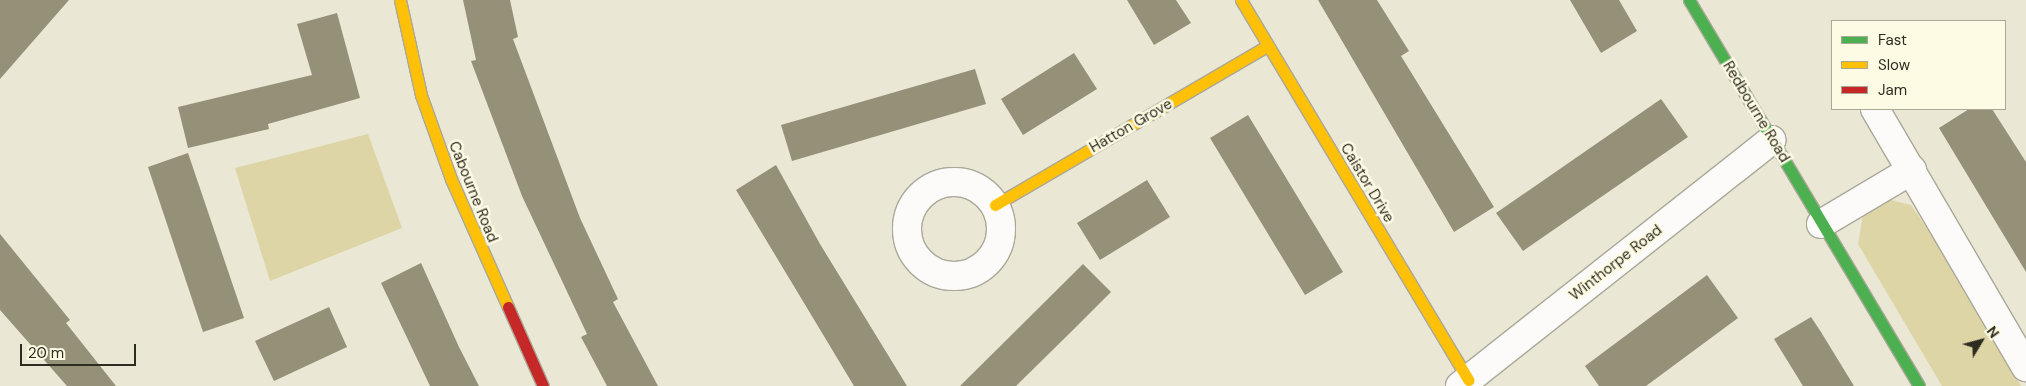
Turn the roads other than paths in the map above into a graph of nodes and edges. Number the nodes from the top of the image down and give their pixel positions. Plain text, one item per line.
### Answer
1 (400, 0) edge
2 (1241, 0) edge
3 (1689, 0) edge
4 (1267, 46) junction
5 (1876, 110) edge
6 (1772, 140) junction
7 (1912, 170) junction
8 (995, 205) dead end
9 (1821, 224) junction
10 (2026, 367) edge
11 (1464, 383) edge
12 (543, 386) edge
13 (1920, 386) edge

1 - 12 street, Cabourne Road
2 - 4 street, Caistor Drive
3 - 6 street, Redbourne Road
4 - 8 street, Hatton Grove
4 - 11 street, Caistor Drive
5 - 7 street
6 - 9 street, Redbourne Road
6 - 11 street, Winthorpe Road
7 - 9 street
7 - 10 street
9 - 13 street, Redbourne Road

